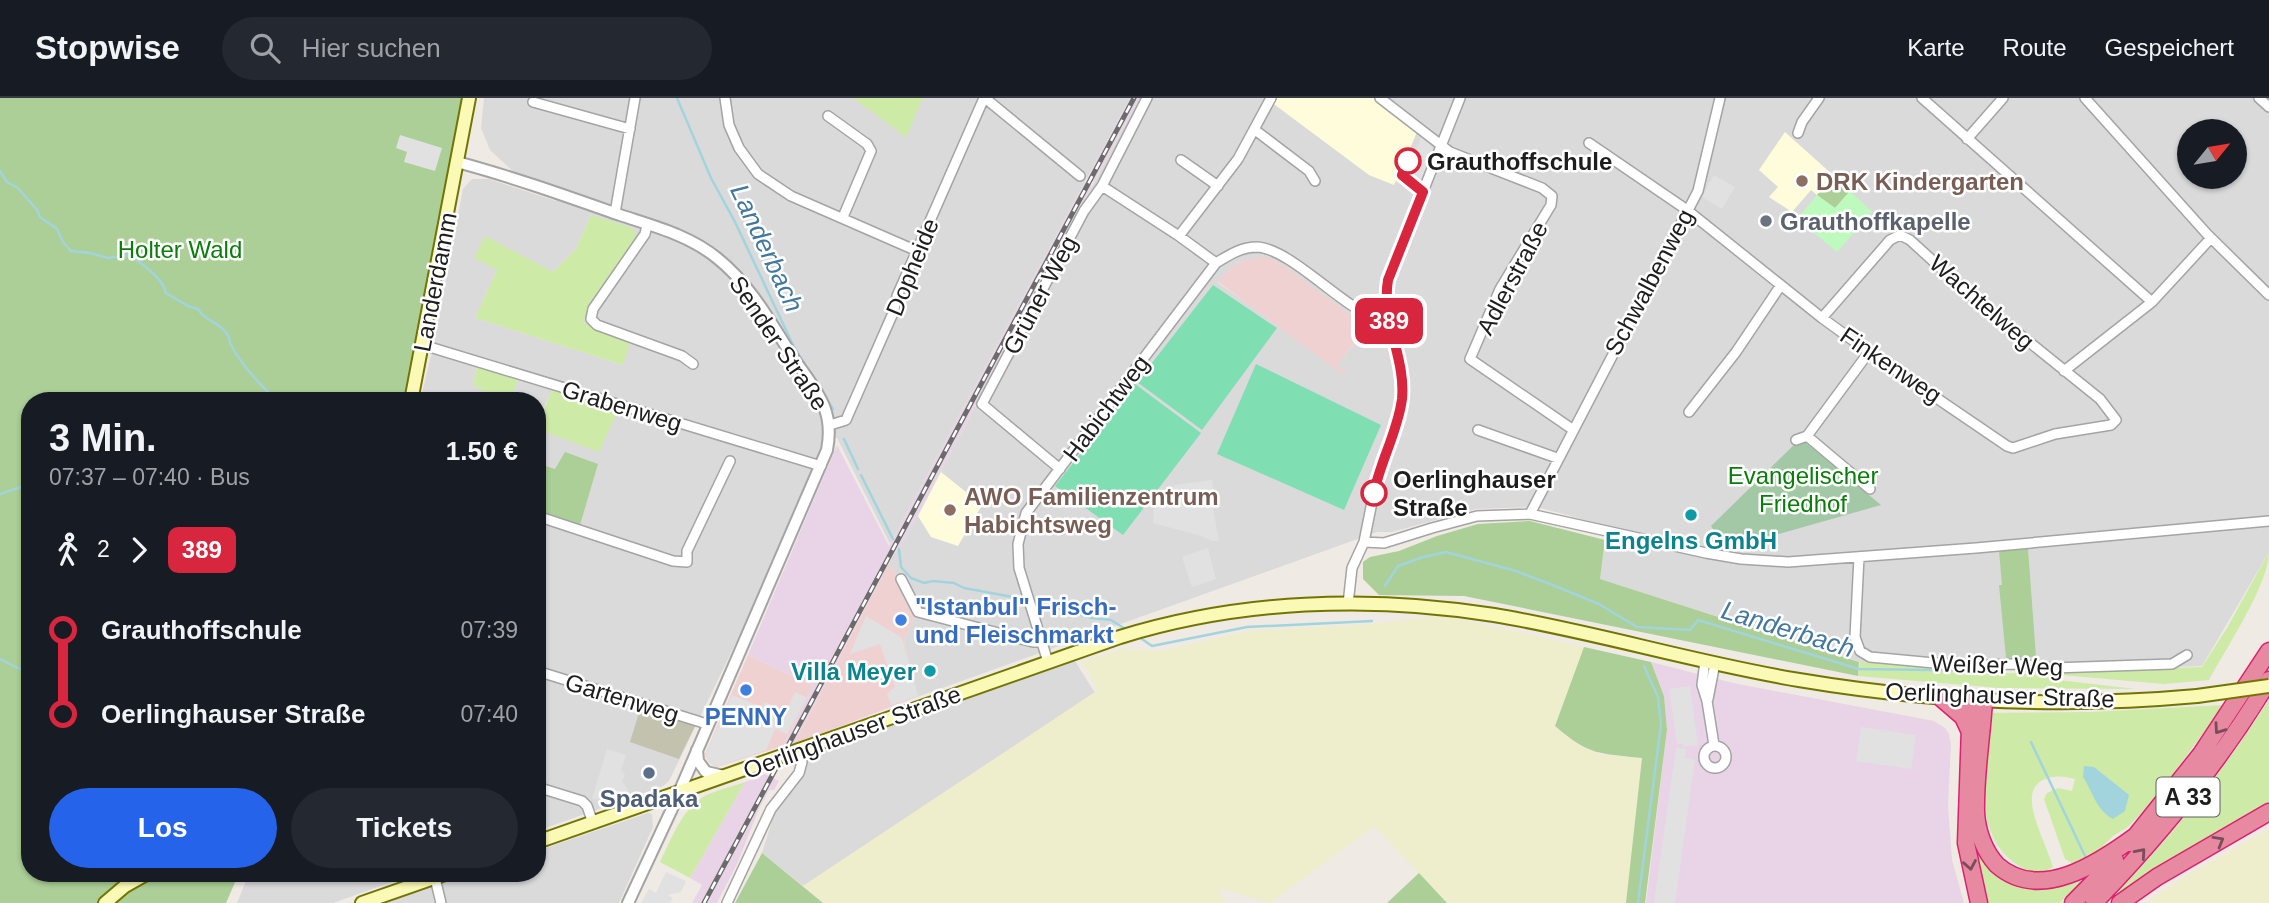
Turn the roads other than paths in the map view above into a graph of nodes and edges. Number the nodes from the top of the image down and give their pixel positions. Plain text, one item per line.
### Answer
1 (469, 98) edge
2 (635, 98) edge
3 (725, 98) edge
4 (985, 98) edge
5 (1147, 98) edge
6 (1271, 98) edge
7 (1380, 98) edge
8 (1460, 98) edge
9 (1720, 98) edge
10 (1819, 98) edge
11 (1922, 98) edge
12 (2003, 98) edge
13 (2085, 98) edge
14 (2259, 98) edge
15 (533, 102) dead end
16 (2269, 107) edge
17 (828, 116) dead end
18 (630, 129) junction
19 (1255, 130) junction
20 (1798, 133) dead end
21 (1967, 139) junction
22 (1589, 143) dead end
23 (1441, 146) junction
24 (1181, 160) dead end
25 (457, 162) junction
26 (1080, 176) dead end
27 (1315, 181) dead end
28 (1102, 186) junction
29 (1218, 186) junction
30 (1687, 210) junction
31 (615, 213) junction
32 (843, 217) junction
33 (648, 225) junction
34 (1179, 236) junction
35 (2211, 238) junction
36 (917, 251) junction
37 (1216, 263) junction
38 (1781, 285) junction
39 (2269, 295) edge
40 (2152, 302) junction
41 (1385, 307) junction
42 (1822, 318) junction
43 (423, 345) junction
44 (1869, 352) junction
45 (693, 364) dead end
46 (2064, 371) junction
47 (413, 392) edge
48 (1689, 412) dead end
49 (2116, 420) joint
50 (830, 425) junction
51 (1572, 429) junction
52 (1478, 430) dead end
53 (1807, 436) junction
54 (1797, 440) dead end
55 (1557, 458) junction
56 (730, 461) dead end
57 (821, 466) junction
58 (1060, 469) junction
59 (1870, 489) dead end
60 (1530, 514) junction
61 (546, 519) edge
62 (2269, 521) edge
63 (1364, 542) junction
64 (1858, 557) junction
65 (901, 579) dead end
66 (1348, 604) junction
67 (1041, 642) junction
68 (2269, 651) edge
69 (2187, 655) dead end
70 (1048, 662) junction
71 (1710, 662) junction
72 (546, 674) edge
73 (2269, 680) edge
74 (2269, 686) edge
75 (1941, 698) junction
76 (1977, 700) junction
77 (707, 724) junction
78 (1969, 732) junction
79 (1714, 745) dead end
80 (696, 749) junction
81 (799, 750) junction
82 (727, 776) junction
83 (546, 791) edge
84 (677, 794) junction
85 (2269, 812) edge
86 (593, 823) junction
87 (2137, 835) junction
88 (546, 839) edge
89 (132, 882) edge
90 (421, 882) edge
91 (441, 882) edge
92 (105, 903) edge
93 (362, 903) edge
94 (441, 903) edge
95 (628, 903) edge
96 (727, 903) edge
97 (1979, 903) edge
98 (2073, 903) edge
99 (2094, 903) edge
100 (2120, 903) edge

1 - 25 main road
2 - 18 street
3 - 32 street
4 - 26 street, Dopheide
4 - 36 street, Dopheide
5 - 28 street, Grüner Weg
6 - 19 street
7 - 23 street
8 - 23 street
9 - 30 street, Schwalbenweg
10 - 20 street
11 - 21 street
12 - 21 street
13 - 35 street
14 - 16 street
15 - 18 street
17 - 32 street
18 - 31 street
19 - 27 street
19 - 29 street
21 - 40 street
22 - 30 street, Finkenweg
23 - 41 street
23 - 51 street, Adlerstraße
24 - 29 street
25 - 31 street, Sender Straße
25 - 43 main road, Landerdamm
28 - 34 street
28 - 58 street, Grüner Weg
29 - 34 street
30 - 38 street, Finkenweg
30 - 51 street, Schwalbenweg
31 - 33 street, Sender Straße
32 - 36 street
33 - 45 street
33 - 50 street, Sender Straße
34 - 37 street
35 - 39 street
35 - 40 street
36 - 50 street, Dopheide
37 - 41 street, Habichtweg
37 - 58 street, Habichtweg
38 - 42 street, Finkenweg
38 - 48 street
40 - 46 street
41 - 63 street
42 - 44 street, Finkenweg
42 - 46 street, Wachtelweg
43 - 47 main road, Landerdamm
43 - 57 street, Grabenweg
44 - 49 street, Finkenweg
44 - 53 street
46 - 49 street, Wachtelweg
50 - 57 street, Sender Straße
51 - 55 street, Schwalbenweg
52 - 55 street
53 - 54 street
53 - 59 street
55 - 60 street, Schwalbenweg
56 - 61 street
57 - 77 street, Sender Straße
58 - 67 street, Habichtweg
60 - 63 street
60 - 64 street
62 - 64 street
63 - 66 street
64 - 69 street, Weißer Weg
65 - 67 street
66 - 70 main road, Oerlinghauser Straße
66 - 71 main road, Oerlinghauser Straße
67 - 70 street, Habichtweg
68 -> 87 highway, A 33
70 - 81 main road, Oerlinghauser Straße
71 - 75 main road, Oerlinghauser Straße
71 - 79 street
72 - 77 street, Gartenweg
99 -> 73 highway, A 33
74 - 76 main road, Oerlinghauser Straße, bridge
75 - 76 main road, Oerlinghauser Straße
75 - 78 highway
76 - 78 highway
76 - 87 highway
77 - 80 street, Sender Straße
78 -> 97 highway
80 - 82 street
80 - 84 street, Sender Straße
81 - 82 main road, Oerlinghauser Straße
81 - 96 street
82 - 84 main road, Oerlinghauser Straße
83 - 86 street
84 - 86 main road, Oerlinghauser Straße
84 - 95 street, Sender Straße
100 -> 85 highway
86 - 88 main road, Oerlinghauser Straße
87 - 98 highway, A 33
89 - 92 main road
90 - 93 main road
91 - 94 street

